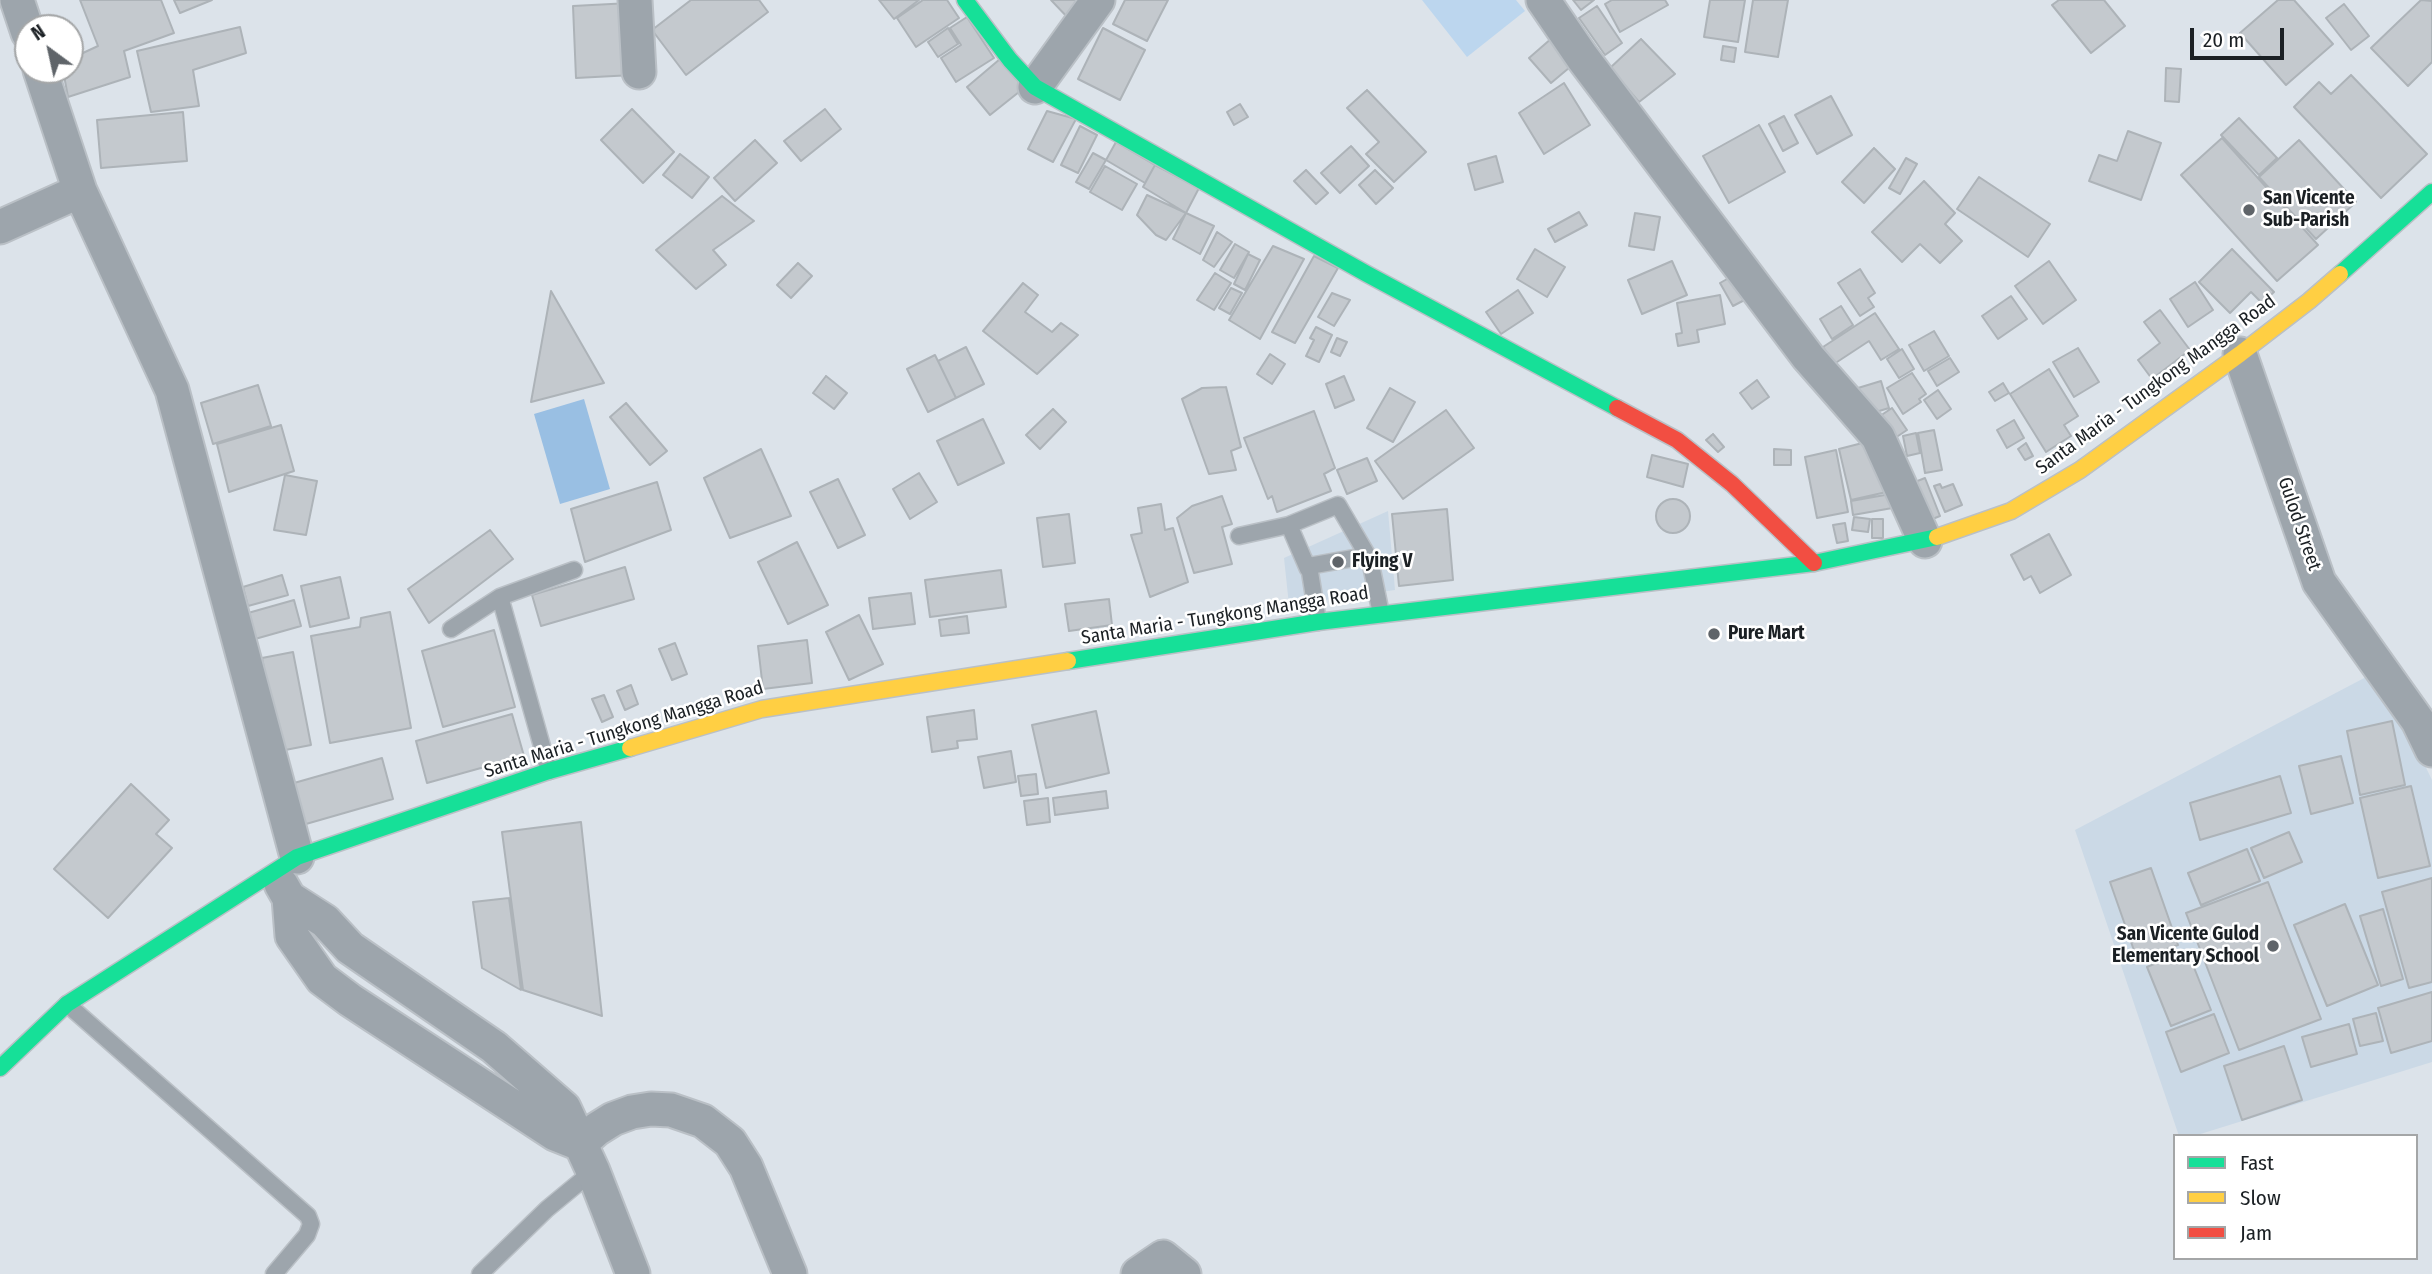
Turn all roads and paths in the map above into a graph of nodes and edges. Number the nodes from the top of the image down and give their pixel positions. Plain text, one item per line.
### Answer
1 (965, 0) edge
2 (1098, 0) edge
3 (1543, 0) edge
4 (643, 5) edge
5 (639, 72) dead end
6 (45, 84) edge
7 (1035, 87) junction
8 (80, 191) junction
9 (2432, 192) edge
10 (0, 227) edge
11 (2241, 354) junction
12 (1289, 525) junction
13 (1239, 536) dead end
14 (1925, 541) junction
15 (1368, 558) junction
16 (1814, 563) junction
17 (1308, 569) junction
18 (574, 570) dead end
19 (500, 597) junction
20 (1381, 614) junction
21 (1318, 622) junction
22 (451, 629) dead end
23 (2432, 750) edge
24 (549, 771) junction
25 (287, 875) junction
26 (67, 1004) junction
27 (0, 1068) edge
28 (586, 1158) junction
29 (274, 1274) edge
30 (480, 1274) edge
31 (633, 1274) edge
32 (790, 1274) edge
33 (1138, 1274) edge
34 (1184, 1274) edge

1 - 7 main road
2 - 7 street
3 - 14 street
4 - 5 street
6 - 8 street
7 - 16 main road
8 - 10 street
8 - 25 street
9 - 11 main road, Santa Maria - Tungkong Mangga Road
11 - 14 main road, Santa Maria - Tungkong Mangga Road
11 - 23 street, Gulod Street
12 - 13 lane
12 - 15 lane
12 - 17 lane
14 - 16 main road, Santa Maria - Tungkong Mangga Road
15 - 17 lane
15 - 20 lane
16 - 20 main road, Santa Maria - Tungkong Mangga Road
17 - 21 lane
18 - 19 lane
19 - 22 lane
19 - 24 lane
20 - 21 main road, Santa Maria - Tungkong Mangga Road
21 - 24 main road, Santa Maria - Tungkong Mangga Road
24 - 25 main road, Santa Maria - Tungkong Mangga Road
25 - 26 main road, Santa Maria - Tungkong Mangga Road
25 - 28 street
26 - 27 main road, Santa Maria - Tungkong Mangga Road
26 - 29 lane
28 - 30 lane
28 - 31 street
28 - 32 street
33 - 34 street

